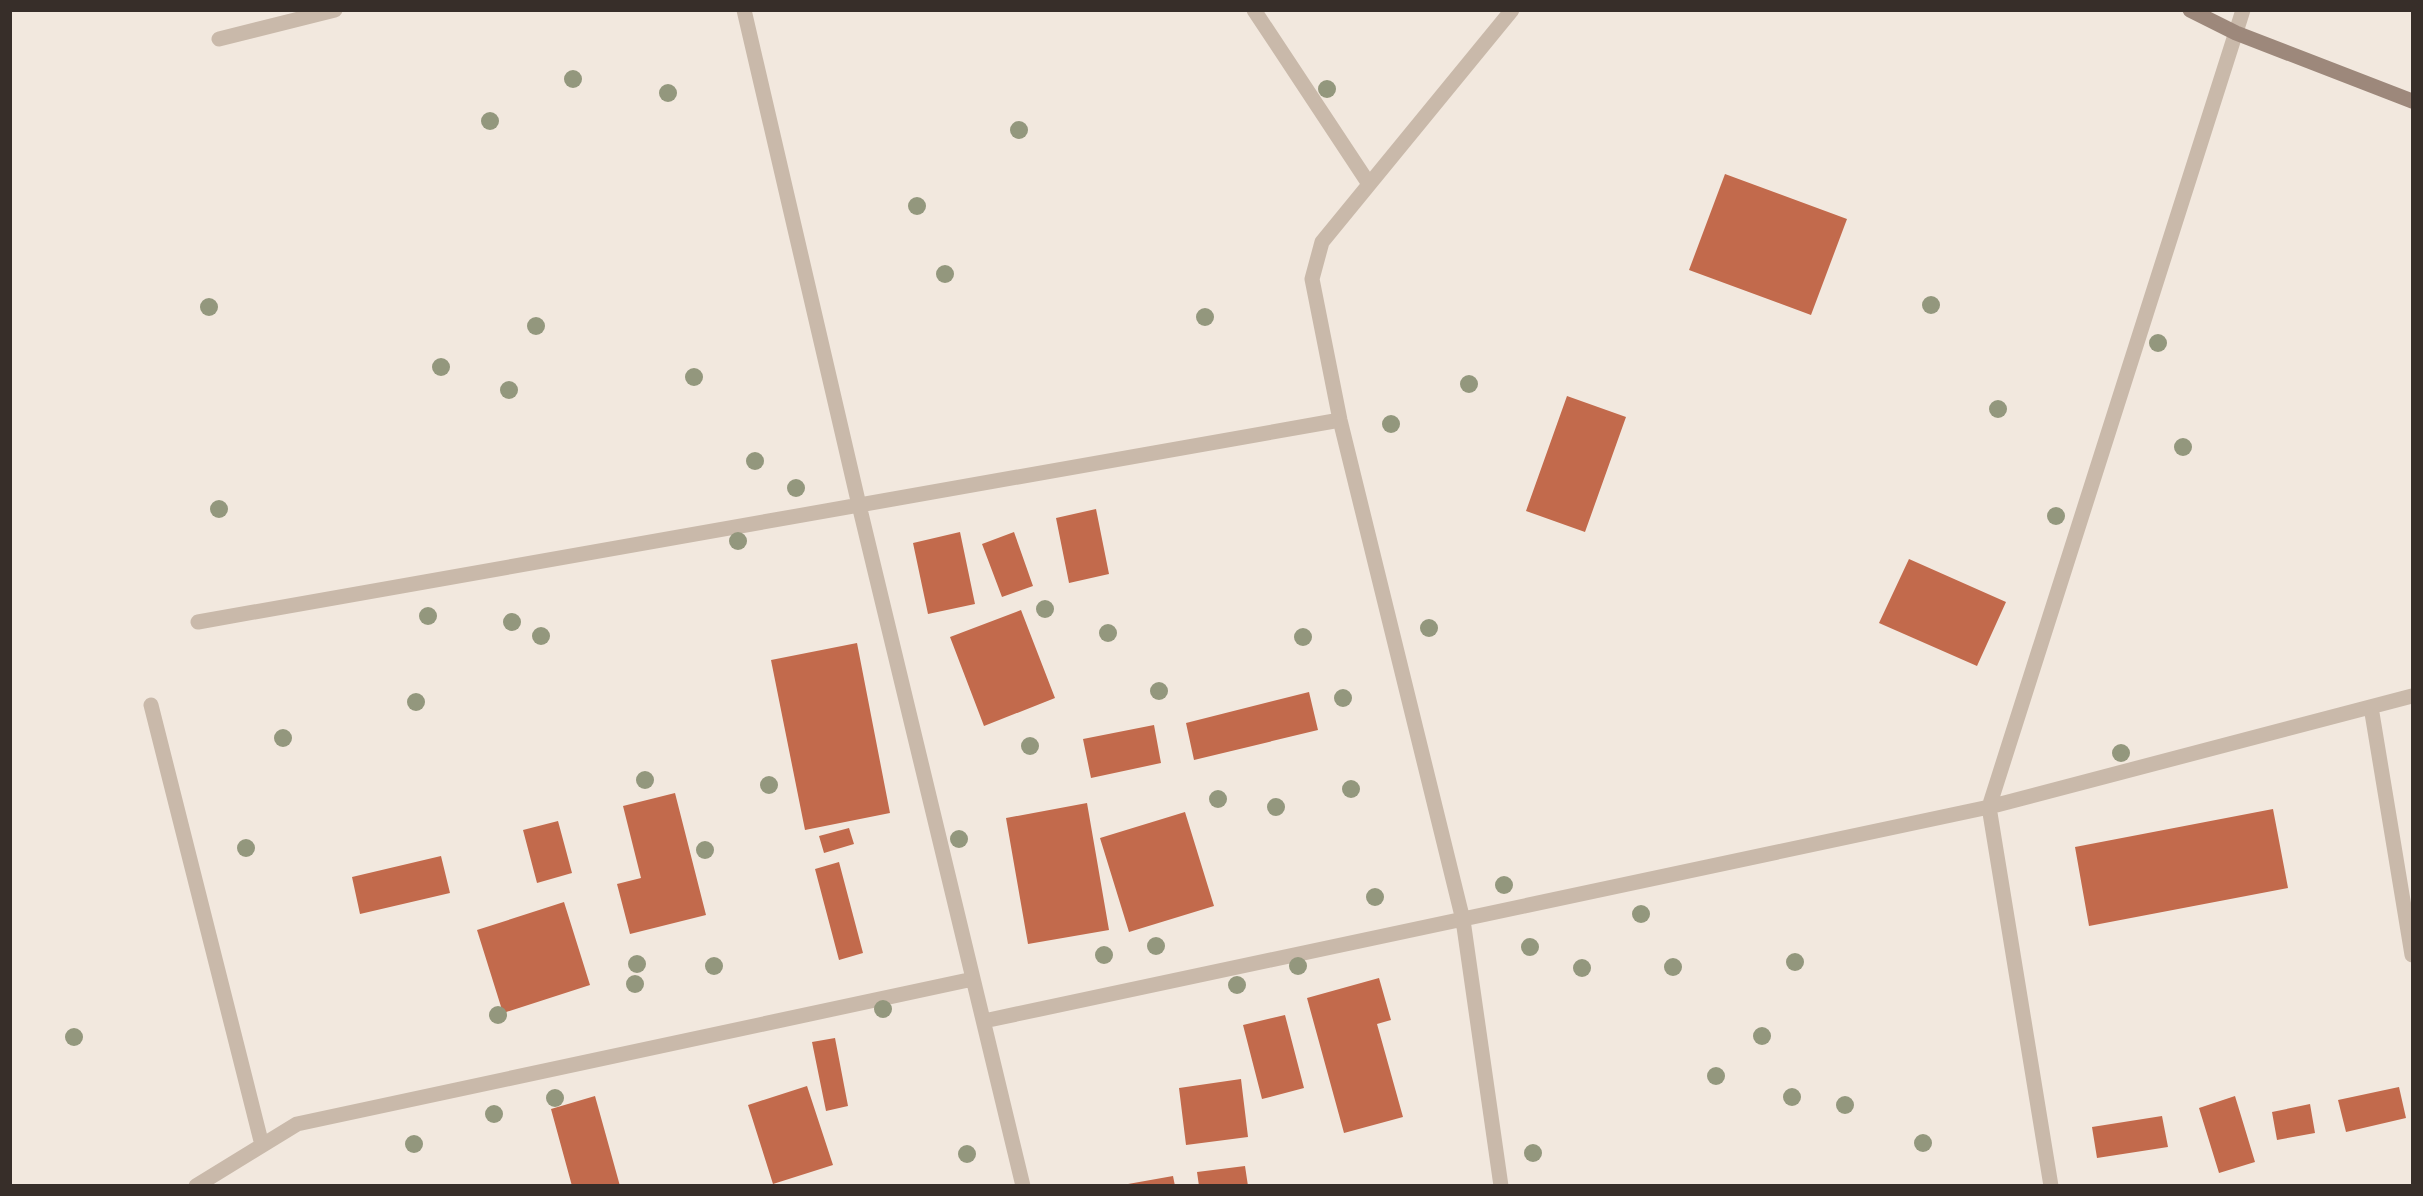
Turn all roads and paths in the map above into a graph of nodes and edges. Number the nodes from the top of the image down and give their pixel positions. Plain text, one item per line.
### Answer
1 (335, 10) edge
2 (744, 10) edge
3 (1254, 10) edge
4 (1512, 10) edge
5 (2190, 10) edge
6 (2243, 10) edge
7 (2236, 33) junction
8 (219, 39) dead end
9 (2412, 101) edge
10 (1369, 184) junction
11 (1340, 420) junction
12 (859, 505) junction
13 (198, 622) dead end
14 (2412, 696) edge
15 (151, 705) dead end
16 (2371, 707) junction
17 (1989, 807) junction
18 (1463, 920) junction
19 (2412, 955) edge
20 (973, 979) junction
21 (984, 1021) junction
22 (262, 1145) junction
23 (196, 1185) edge
24 (1023, 1185) edge
25 (1501, 1185) edge
26 (2052, 1185) edge

1 - 8 street
2 - 12 street
3 - 10 street
4 - 10 street
5 - 7 main road
6 - 7 street
7 - 9 main road
7 - 17 street
10 - 11 street
11 - 12 street
11 - 18 street
12 - 13 street
12 - 20 street
14 - 16 street
15 - 22 street
16 - 17 street
16 - 19 street
17 - 18 street
17 - 26 street
18 - 21 street
18 - 25 street
20 - 21 street
20 - 22 street
21 - 24 street
22 - 23 street

